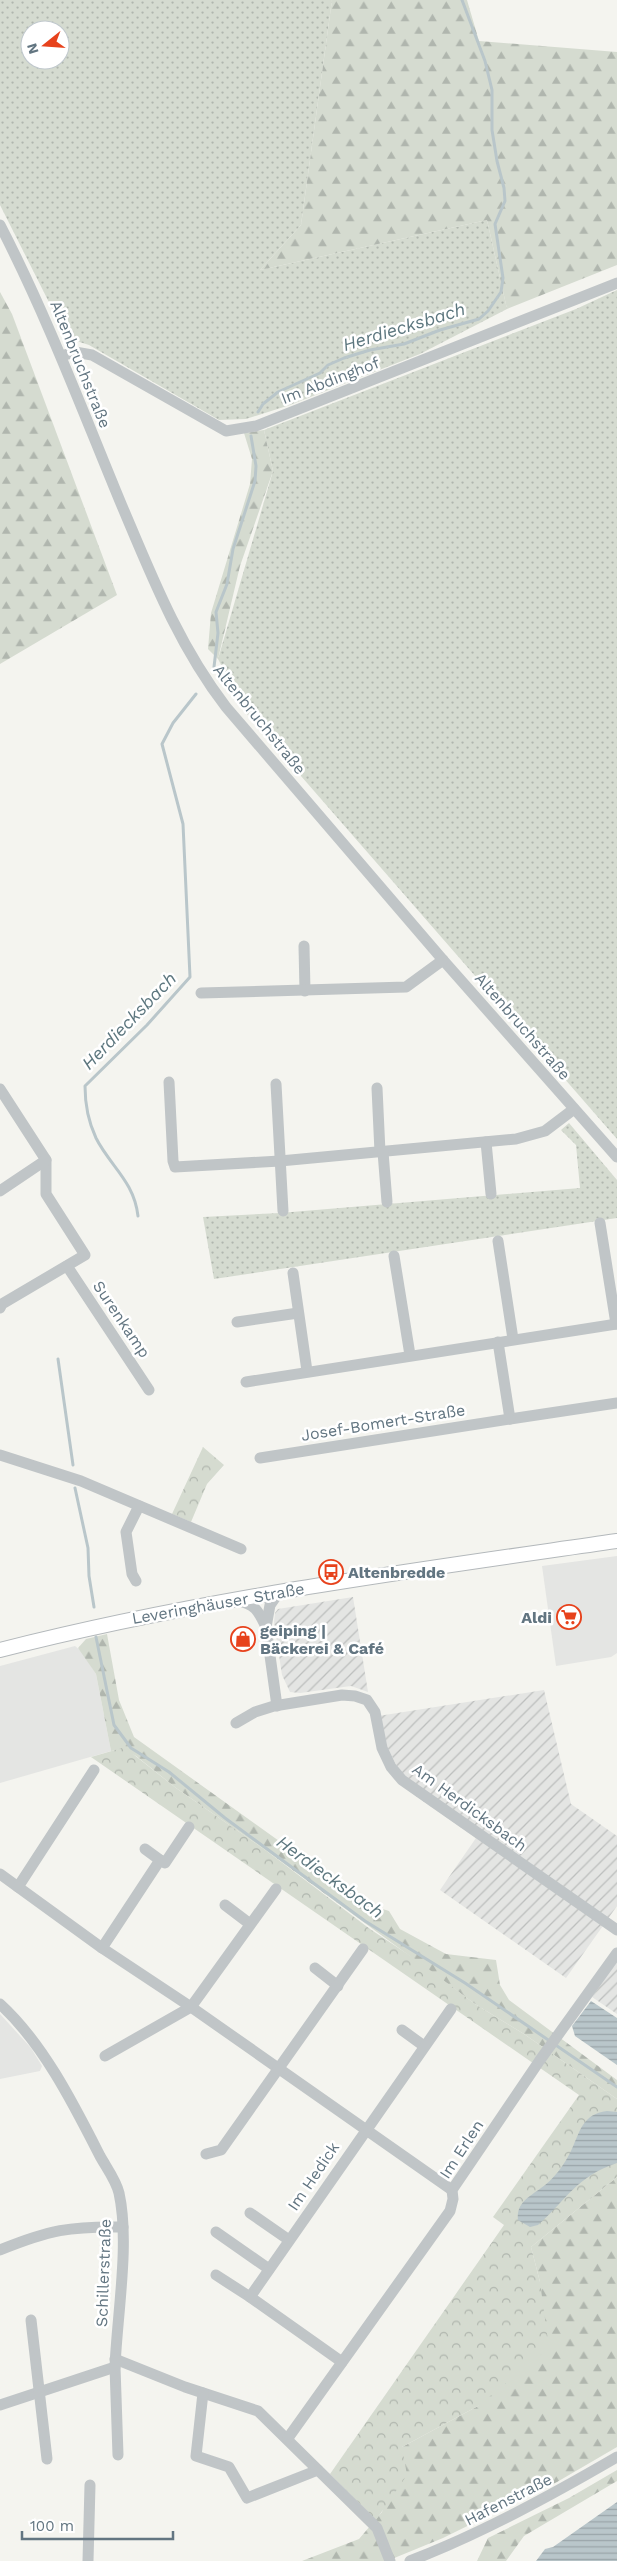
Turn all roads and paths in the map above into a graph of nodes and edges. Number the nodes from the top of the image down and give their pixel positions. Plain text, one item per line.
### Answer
1 (0, 225) edge
2 (617, 282) edge
3 (61, 356) junction
4 (304, 946) dead end
5 (443, 960) junction
6 (305, 990) junction
7 (201, 993) dead end
8 (169, 1082) dead end
9 (276, 1084) dead end
10 (377, 1088) dead end
11 (0, 1089) edge
12 (574, 1109) junction
13 (486, 1142) junction
14 (381, 1152) junction
15 (617, 1156) edge
16 (46, 1160) junction
17 (280, 1161) junction
18 (0, 1191) edge
19 (491, 1194) dead end
20 (387, 1202) dead end
21 (282, 1211) dead end
22 (600, 1223) dead end
23 (498, 1242) dead end
24 (394, 1256) dead end
25 (67, 1266) junction
26 (293, 1273) dead end
27 (1, 1303) edge
28 (298, 1313) junction
29 (237, 1322) dead end
30 (617, 1324) edge
31 (513, 1339) junction
32 (498, 1342) junction
33 (410, 1355) junction
34 (307, 1371) junction
35 (246, 1382) dead end
36 (150, 1390) dead end
37 (617, 1402) edge
38 (510, 1419) junction
39 (0, 1455) edge
40 (260, 1458) dead end
41 (139, 1506) junction
42 (617, 1541) edge
43 (241, 1549) dead end
44 (136, 1581) dead end
45 (279, 1592) junction
46 (230, 1600) junction
47 (266, 1627) junction
48 (0, 1650) edge
49 (277, 1706) junction
50 (236, 1722) dead end
51 (94, 1770) dead end
52 (189, 1827) dead end
53 (145, 1849) dead end
54 (160, 1860) junction
55 (0, 1874) edge
56 (18, 1887) junction
57 (276, 1889) dead end
58 (225, 1905) dead end
59 (250, 1924) junction
60 (617, 1930) edge
61 (102, 1948) junction
62 (364, 1949) dead end
63 (617, 1953) edge
64 (315, 1968) dead end
65 (338, 1986) junction
66 (0, 2004) edge
67 (191, 2007) junction
68 (451, 2009) dead end
69 (402, 2030) dead end
70 (424, 2046) junction
71 (105, 2056) dead end
72 (277, 2069) junction
73 (364, 2131) junction
74 (206, 2154) dead end
75 (452, 2190) junction
76 (250, 2212) dead end
77 (123, 2227) junction
78 (216, 2232) dead end
79 (289, 2240) junction
80 (0, 2250) edge
81 (268, 2269) junction
82 (216, 2275) dead end
83 (250, 2297) junction
84 (31, 2320) dead end
85 (342, 2362) junction
86 (115, 2363) junction
87 (38, 2393) junction
88 (203, 2393) junction
89 (0, 2405) edge
90 (288, 2438) junction
91 (118, 2455) dead end
92 (617, 2457) edge
93 (47, 2459) dead end
94 (318, 2470) junction
95 (90, 2485) dead end
96 (88, 2561) edge
97 (390, 2561) edge
98 (410, 2561) edge

1 - 3 street, Altenbruchstraße
2 - 3 street, Im Abdinghof
3 - 5 street, Altenbruchstraße
4 - 6 street
5 - 6 street
5 - 12 street, Altenbruchstraße
6 - 7 street
8 - 17 street
9 - 17 street
10 - 14 street
11 - 16 street
12 - 13 street
12 - 15 street, Altenbruchstraße
13 - 14 street
13 - 19 street
14 - 17 street
14 - 20 street
16 - 18 street
16 - 25 street
17 - 21 street
22 - 30 street
23 - 31 street
24 - 33 street
25 - 27 street
25 - 36 street, Surenkamp
26 - 28 street
28 - 29 street
28 - 34 street
30 - 31 street
31 - 32 street
32 - 33 street
32 - 38 street
33 - 34 street
34 - 35 street
37 - 38 street, Josef-Bomert-Straße
38 - 40 street, Josef-Bomert-Straße
39 - 41 street
41 - 43 street
41 - 44 street
42 - 45 main road, Leveringhäuser Straße
45 - 46 main road, Leveringhäuser Straße
45 - 47 street
46 - 47 street
46 - 48 main road, Leveringhäuser Straße
47 - 49 street
49 - 50 street, Am Herdicksbach
49 - 60 street, Am Herdicksbach
51 - 56 street
52 - 54 street
53 - 54 street
54 - 61 street
55 - 56 street
56 - 61 street
57 - 59 street
58 - 59 street
59 - 67 street
61 - 67 street
62 - 65 street
63 - 75 street, Im Erlen
64 - 65 street
65 - 72 street
66 - 77 street, Schillerstraße
67 - 71 street
67 - 72 street
68 - 70 street, Im Hedick
69 - 70 street
70 - 73 street, Im Hedick
72 - 73 street
72 - 74 street
73 - 75 street
73 - 79 street, Im Hedick
75 - 85 street, Im Erlen
76 - 79 street
77 - 80 street
77 - 86 street, Schillerstraße
78 - 81 street
79 - 81 street, Im Hedick
81 - 83 street, Im Hedick
82 - 83 street
83 - 85 street
84 - 87 street
85 - 90 street, Im Erlen
86 - 87 street
86 - 88 street
86 - 91 street, Schillerstraße
87 - 89 street
87 - 93 street
88 - 90 street
88 - 94 street
90 - 94 street
92 - 98 street, Hafenstraße
94 - 97 street
95 - 96 street

